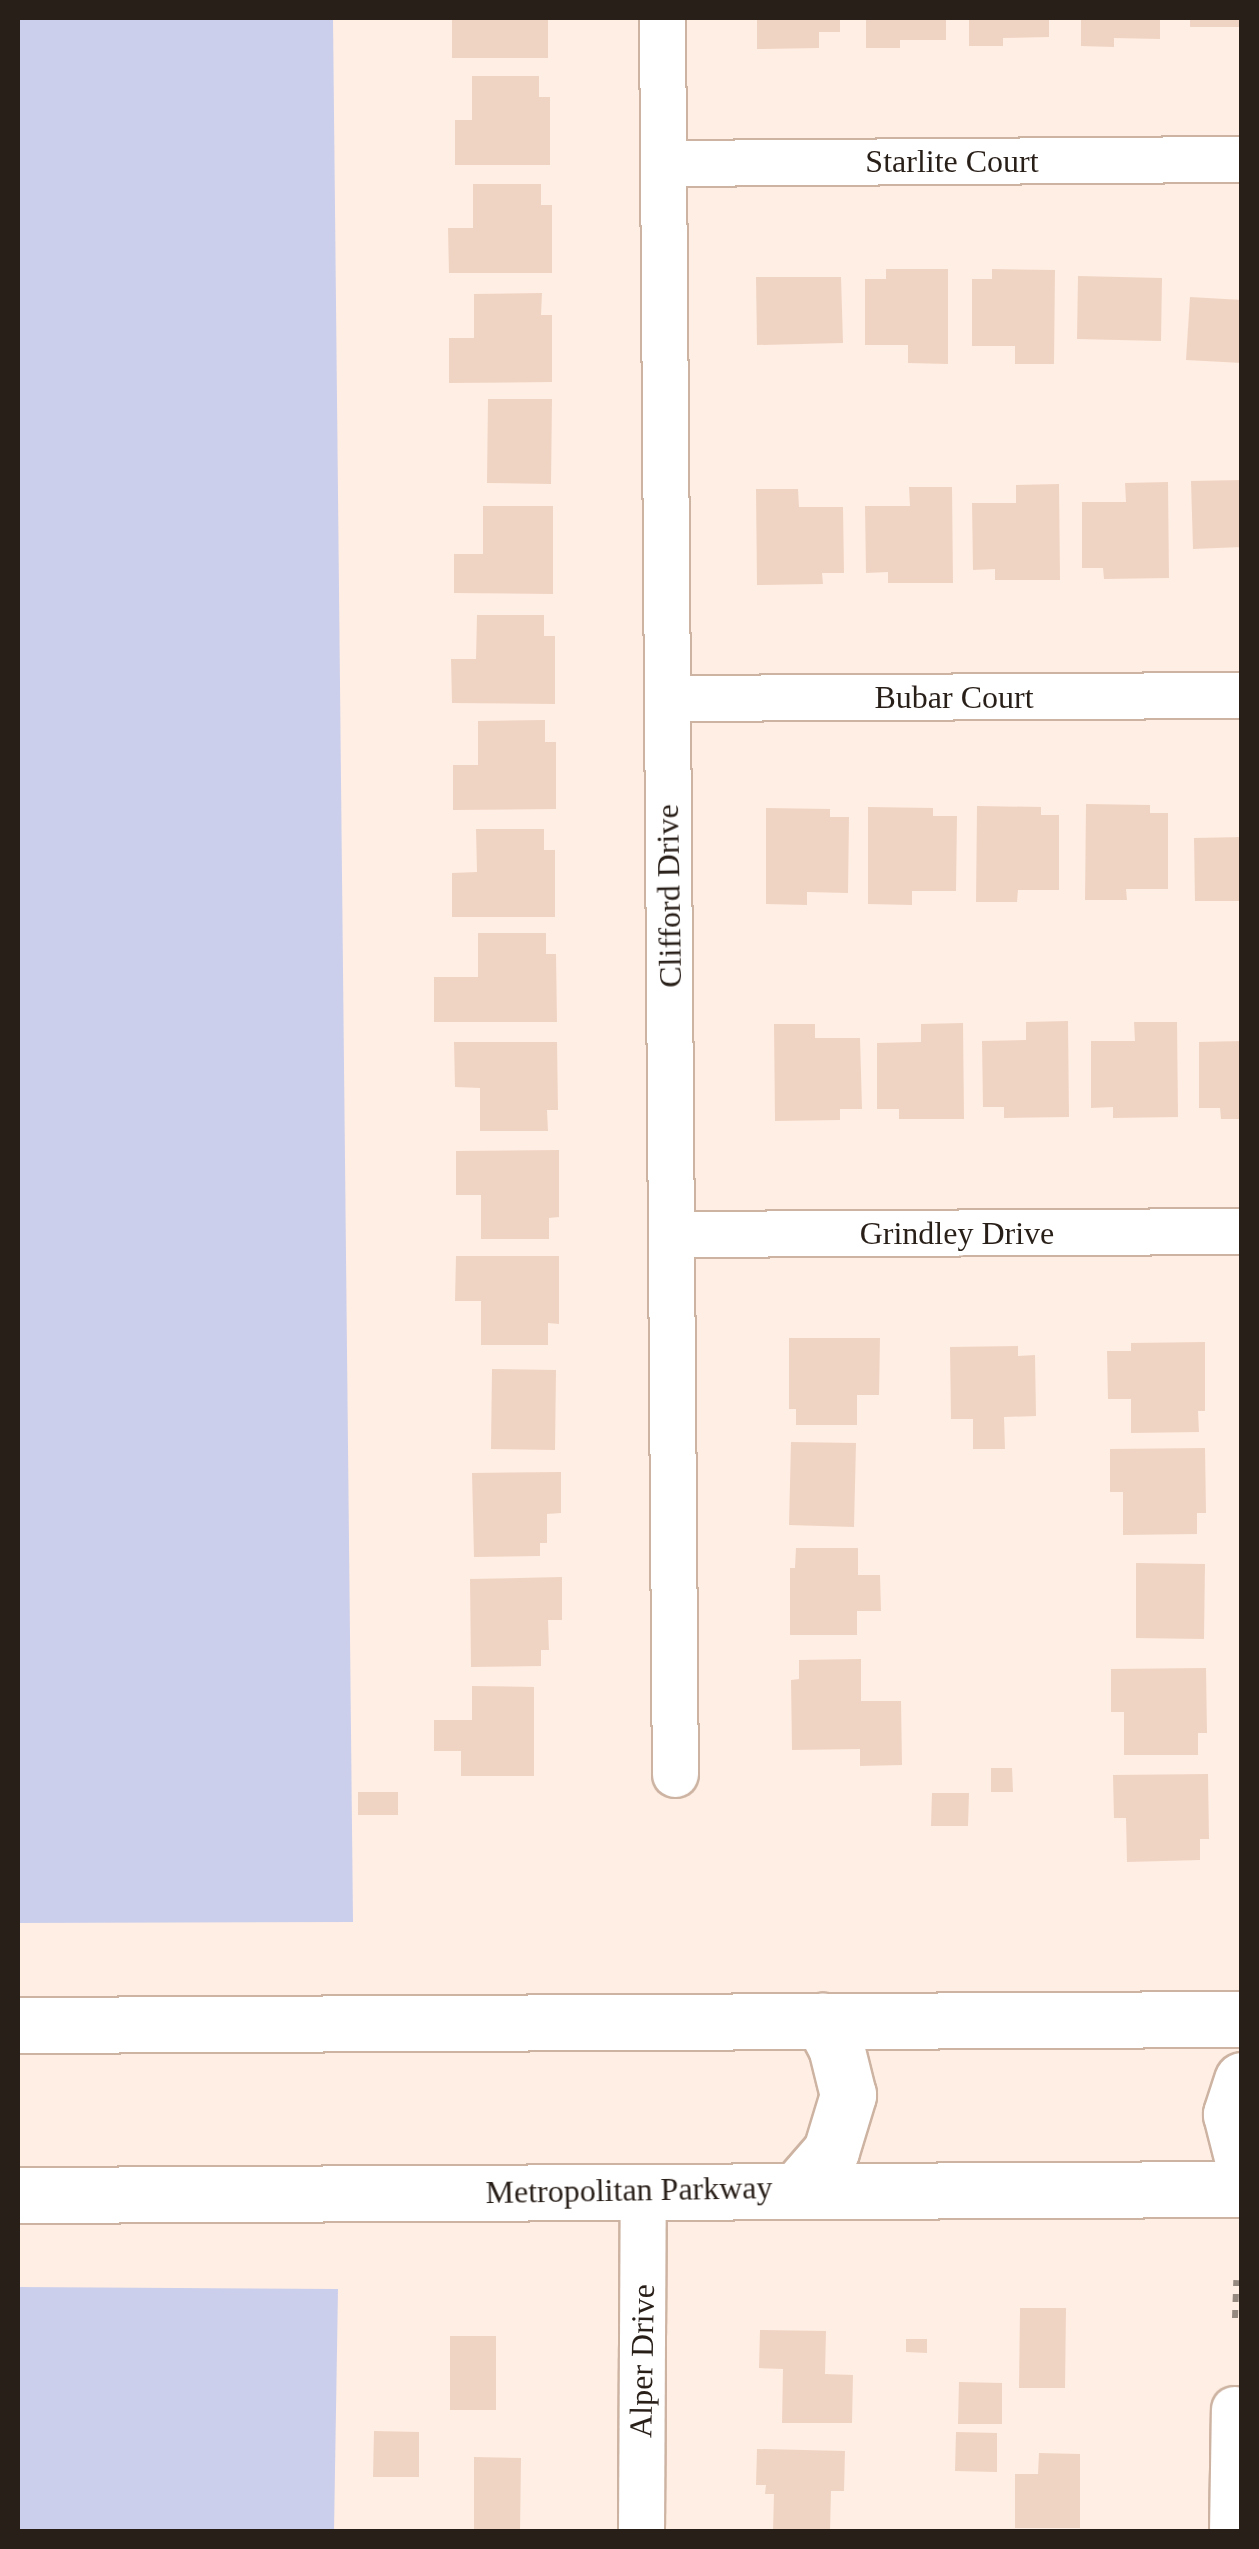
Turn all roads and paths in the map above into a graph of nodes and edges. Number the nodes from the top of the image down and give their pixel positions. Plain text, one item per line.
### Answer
1 (662, 18) edge
2 (1242, 159) edge
3 (663, 163) junction
4 (1242, 695) edge
5 (667, 698) junction
6 (1242, 1231) edge
7 (673, 1234) junction
8 (676, 1774) dead end
9 (1242, 2019) edge
10 (822, 2021) junction
11 (18, 2024) edge
12 (1242, 2080) edge
13 (1242, 2157) edge
14 (799, 2188) junction
15 (1242, 2189) edge
16 (643, 2191) junction
17 (18, 2195) edge
18 (1236, 2280) dead end
19 (1235, 2318) dead end
20 (1234, 2410) dead end
21 (640, 2532) edge
22 (1232, 2532) edge

1 - 3 street, Clifford Drive
2 - 3 street, Starlite Court
3 - 5 street, Clifford Drive
4 - 5 street, Bubar Court
5 - 7 street, Clifford Drive
6 - 7 street, Grindley Drive
7 - 8 street, Clifford Drive
9 - 10 main road
10 - 11 main road
10 - 14 main road
12 - 13 main road
14 - 15 main road, Metropolitan Parkway
14 - 16 main road, Metropolitan Parkway
16 - 17 main road, Metropolitan Parkway
16 - 21 street, Alper Drive
18 - 19 path
20 - 22 street

